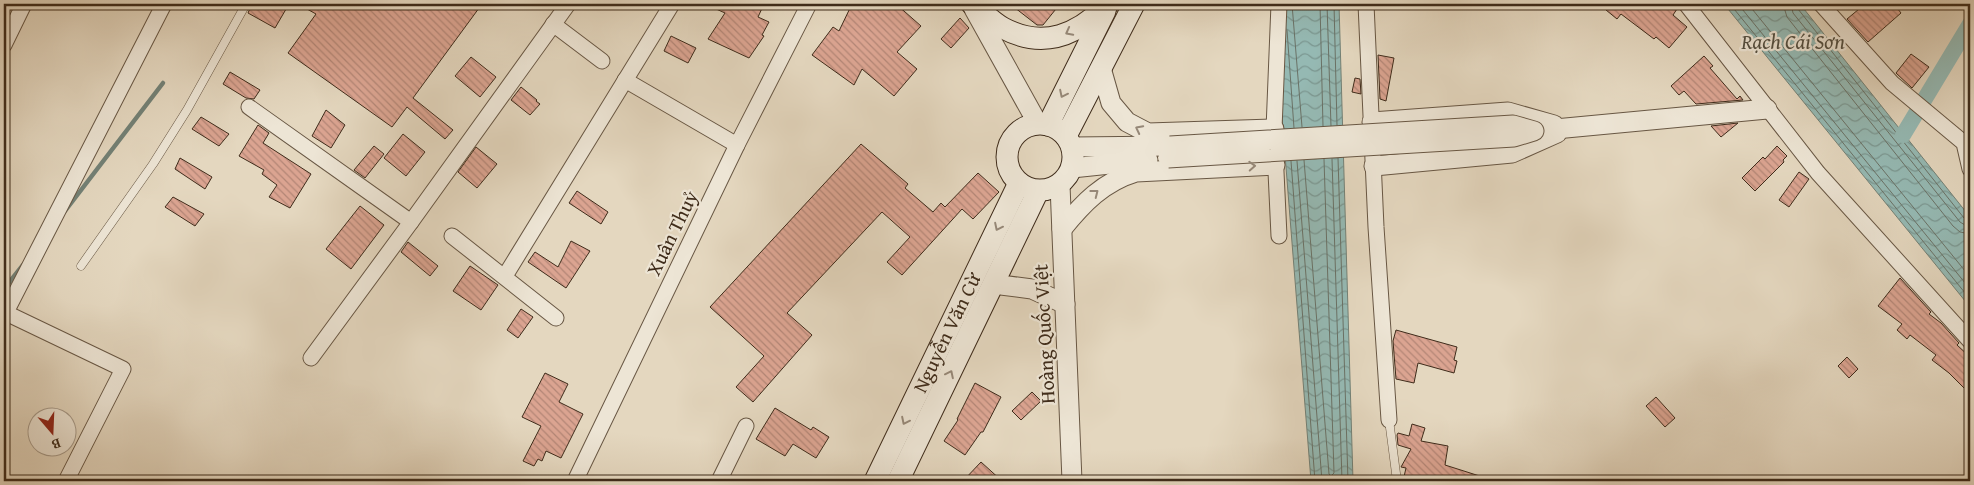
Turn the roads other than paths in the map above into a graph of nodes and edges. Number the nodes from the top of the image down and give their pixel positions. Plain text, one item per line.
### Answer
1 (24, 4) edge
2 (164, 4) edge
3 (246, 4) edge
4 (568, 4) edge
5 (672, 4) edge
6 (809, 4) edge
7 (971, 4) edge
8 (1108, 4) edge
9 (1134, 4) edge
10 (1280, 4) edge
11 (1366, 4) edge
12 (1686, 4) edge
13 (1821, 4) edge
14 (553, 24) junction
15 (4, 45) edge
16 (602, 61) dead end
17 (1101, 68) junction
18 (625, 80) junction
19 (249, 107) dead end
20 (1767, 109) junction
21 (1372, 122) junction
22 (1043, 124) junction
23 (1274, 129) junction
24 (1567, 129) junction
25 (1069, 142) junction
26 (737, 146) junction
27 (1169, 152) junction
28 (1275, 165) junction
29 (1374, 166) junction
30 (1072, 168) junction
31 (1970, 169) edge
32 (1060, 185) junction
33 (1029, 187) junction
34 (411, 222) junction
35 (1062, 229) junction
36 (452, 236) dead end
37 (1279, 236) dead end
38 (81, 266) dead end
39 (505, 276) junction
40 (994, 284) junction
41 (1065, 304) junction
42 (4, 314) edge
43 (556, 318) dead end
44 (1970, 341) edge
45 (311, 358) dead end
46 (1389, 420) joint
47 (746, 426) dead end
48 (66, 481) edge
49 (575, 481) edge
50 (719, 481) edge
51 (875, 481) edge
52 (898, 481) edge
53 (1072, 481) edge
54 (1397, 481) edge

1 - 15 street
2 - 42 street
3 - 38 lane
4 - 14 street
5 - 18 street
6 - 26 street, Xuân Thuỷ
8 -> 7 main road
7 - 22 street
8 -> 22 main road
9 - 17 main road
10 - 23 street
11 - 21 street
12 - 20 street
13 - 31 street
14 - 16 street
14 - 34 street
23 -> 17 street
17 - 25 main road
18 - 26 street
18 - 39 street
19 - 34 street
20 - 24 street
20 - 44 street
21 - 24 street
21 - 29 street
22 - 25 main road
22 - 33 main road
23 - 28 street
24 - 27 street, bridge
24 - 29 street
25 - 27 street
25 - 30 main road
26 - 49 street, Xuân Thuỷ
27 - 30 street
35 -> 28 street
28 - 37 street
29 - 46 street
30 - 32 main road
32 - 33 main road
32 - 35 street, Hoàng Quốc Việt
33 - 40 main road, Nguyễn Văn Cừ
33 -> 51 main road, Nguyễn Văn Cừ
34 - 45 street
35 - 41 street, Hoàng Quốc Việt
36 - 39 street
39 - 43 street
40 - 41 street
52 -> 40 main road, Nguyễn Văn Cừ
41 - 53 street, Hoàng Quốc Việt
42 - 48 street
46 - 54 lane
47 - 50 street

